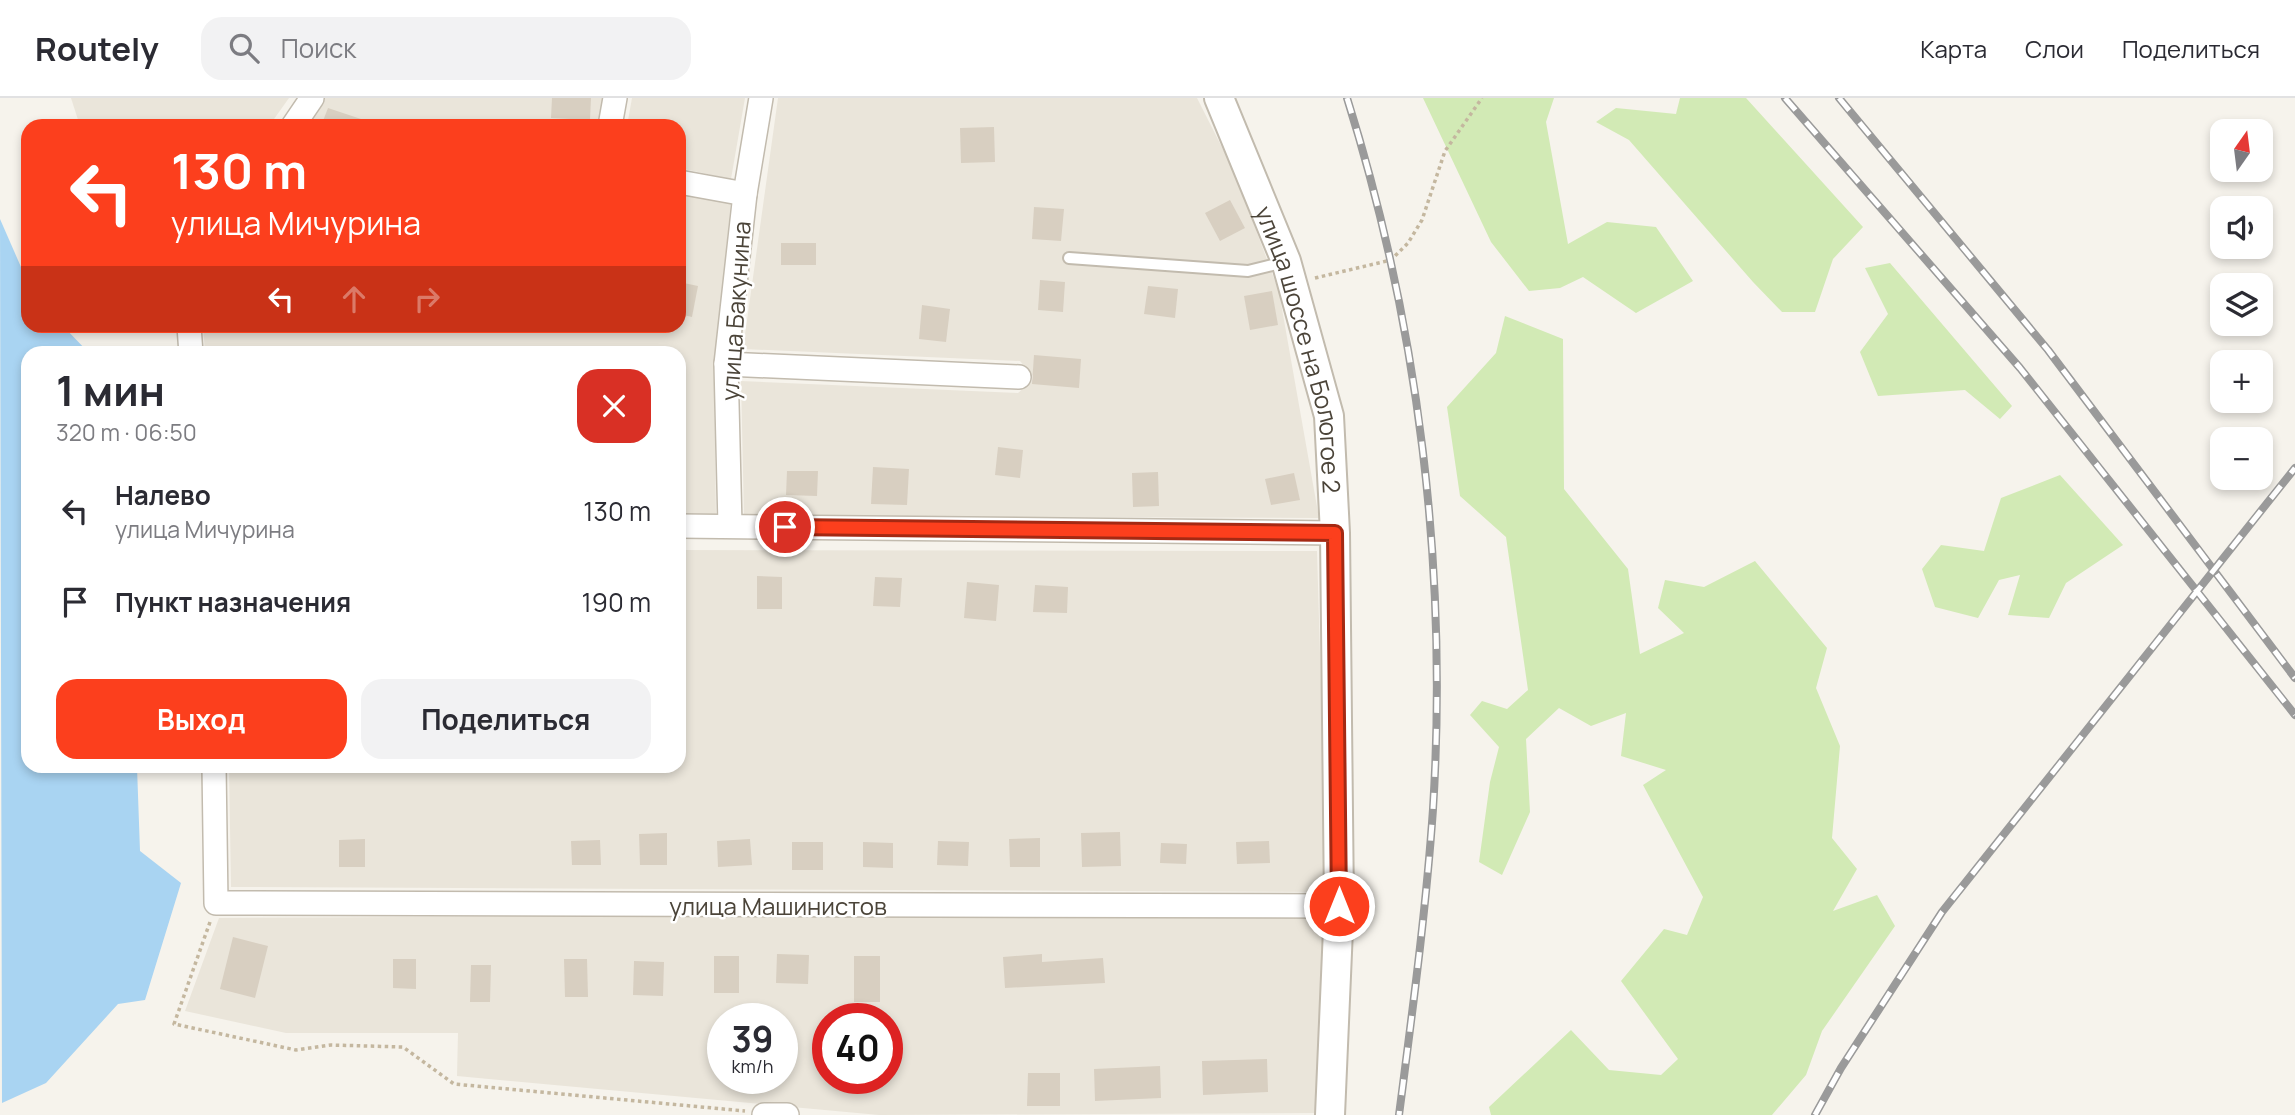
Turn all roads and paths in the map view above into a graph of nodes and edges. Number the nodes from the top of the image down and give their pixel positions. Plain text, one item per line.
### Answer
1 (312, 98) edge
2 (615, 98) edge
3 (761, 98) edge
4 (1219, 98) edge
5 (1482, 98) edge
6 (298, 119) edge
7 (611, 119) edge
8 (686, 183) edge
9 (744, 194) junction
10 (1069, 258) dead end
11 (1290, 272) junction
12 (726, 364) junction
13 (1019, 377) dead end
14 (686, 526) edge
15 (730, 526) junction
16 (1335, 533) junction
17 (215, 773) edge
18 (216, 903) junction
19 (1339, 906) junction
20 (772, 1114) edge
21 (1330, 1115) edge

1 - 6 street
2 - 7 street
3 - 9 street, улица Бакунина
4 - 11 street, улица шоссе на Бологое 2
5 - 11 path
8 - 9 street
9 - 12 street, улица Бакунина
10 - 11 lane
11 - 16 street, улица шоссе на Бологое 2
12 - 13 street
12 - 15 street, улица Бакунина
14 - 15 street
15 - 16 street
16 - 19 street, улица шоссе на Бологое 2
17 - 18 street
18 - 19 street, улица Машинистов
18 - 20 path
19 - 21 street, улица шоссе на Бологое 2

